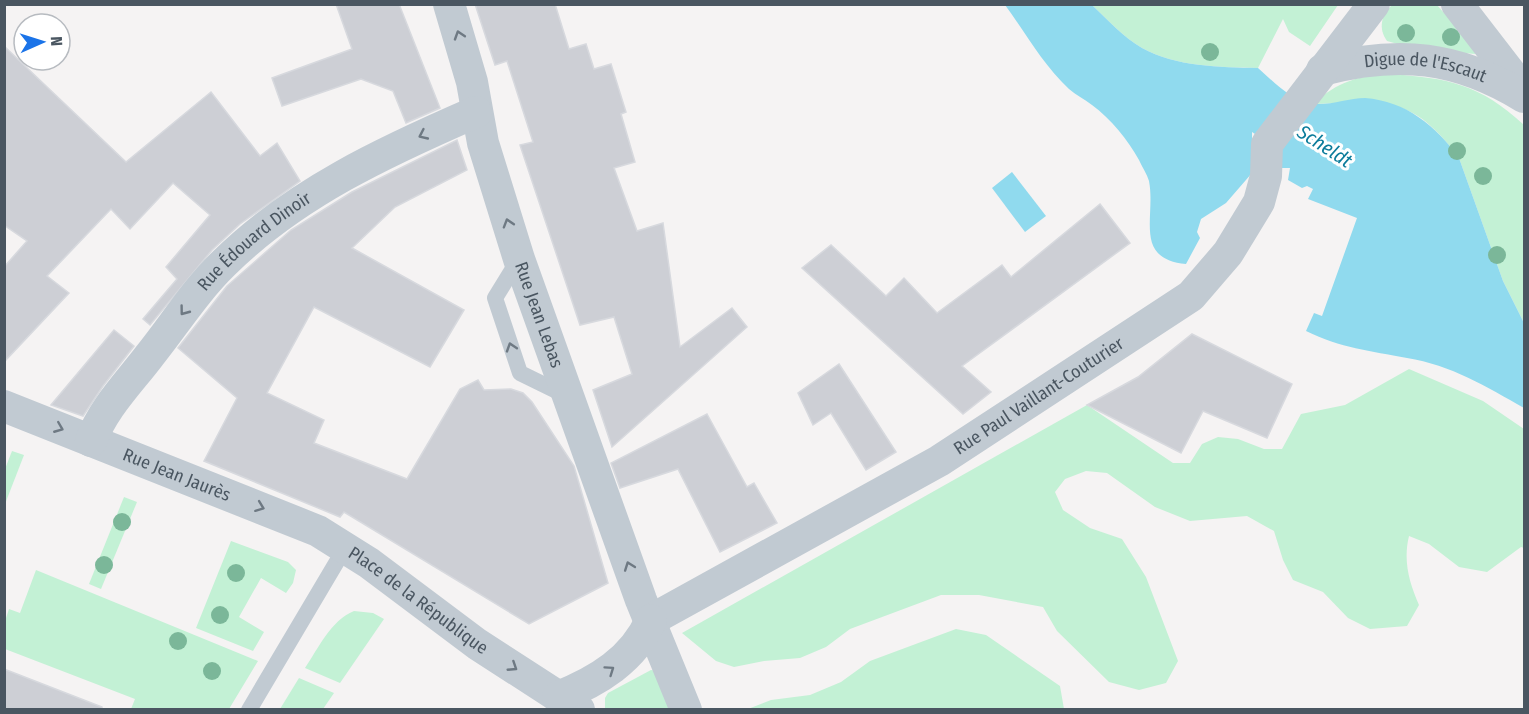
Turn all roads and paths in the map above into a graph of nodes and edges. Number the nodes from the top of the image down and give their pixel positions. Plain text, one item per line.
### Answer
1 (449, 4) edge
2 (1374, 4) edge
3 (1457, 4) edge
4 (1322, 70) junction
5 (1524, 92) edge
6 (1524, 97) edge
7 (476, 112) junction
8 (4, 406) edge
9 (91, 441) junction
10 (345, 548) junction
11 (651, 620) junction
12 (569, 703) edge
13 (249, 710) edge
14 (686, 710) edge

7 -> 1 street, Rue Jean Lebas
2 - 4 street, Rue Paul Vaillant-Couturier
3 - 5 street, Digue de l'Escaut
4 - 6 street, Digue de l'Escaut
4 - 11 street, Rue Paul Vaillant-Couturier
7 -> 9 street, Rue Édouard Dinoir
11 -> 7 street, Rue Jean Lebas
8 -> 9 street, Rue Jean Jaurès
9 -> 10 street, Rue Jean Jaurès
10 -> 12 street, Place de la République
10 - 13 lane, Place de la République
12 -> 11 street, Place de la République
11 - 14 street, Rue Jean Lebas

